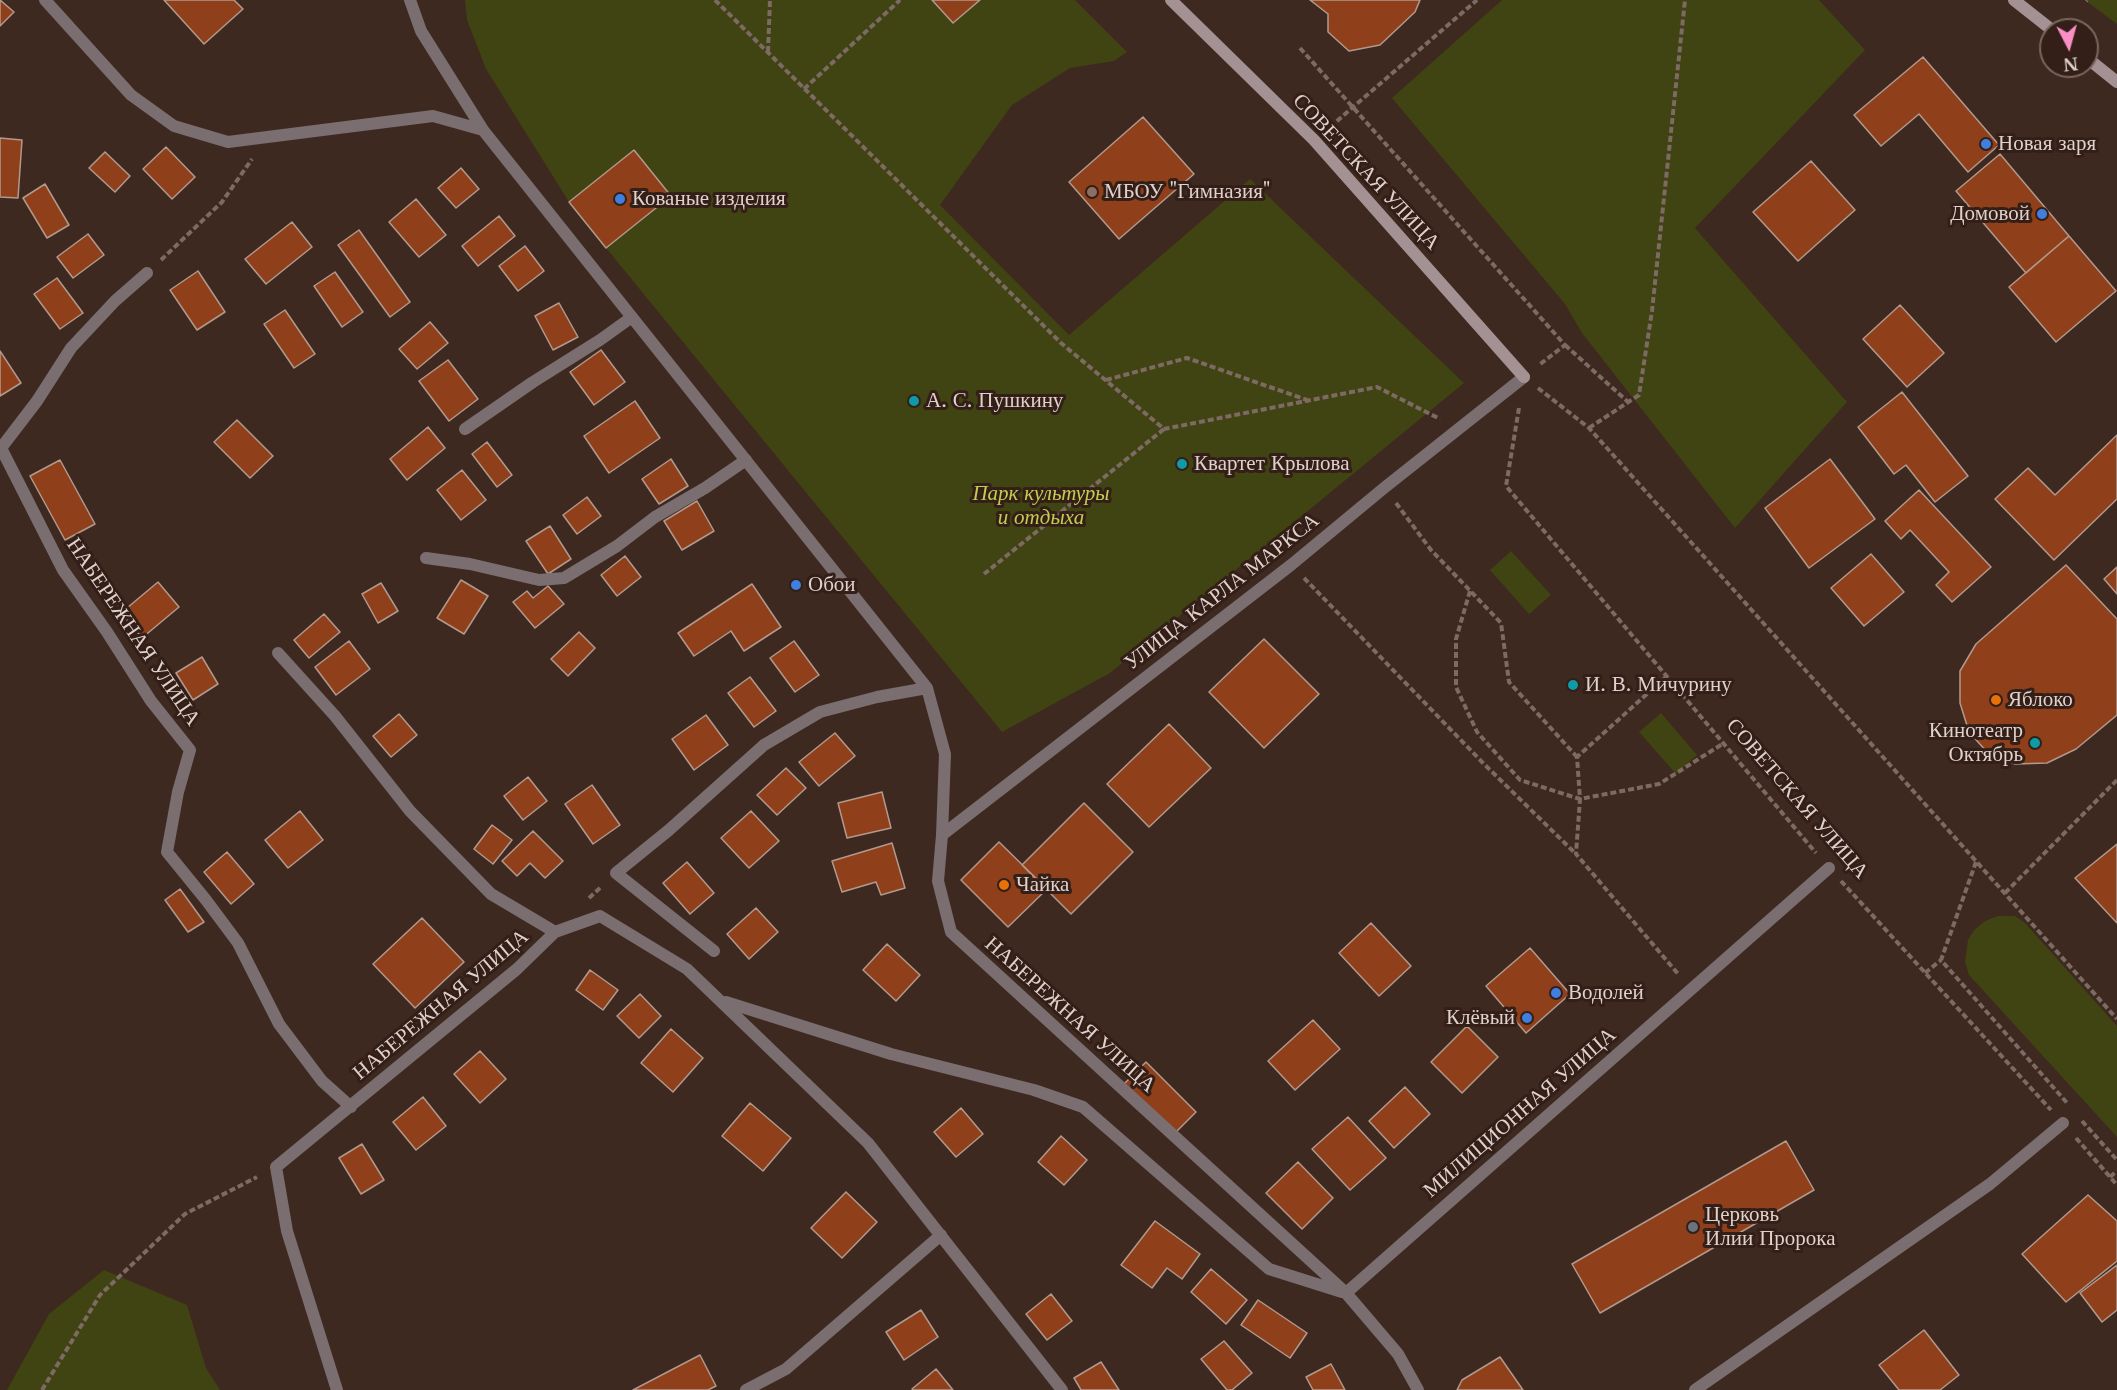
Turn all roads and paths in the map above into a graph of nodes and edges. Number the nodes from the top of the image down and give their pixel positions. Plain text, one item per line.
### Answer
1 (45, 0) edge
2 (410, 0) edge
3 (715, 0) edge
4 (770, 0) edge
5 (900, 0) edge
6 (1171, 0) edge
7 (1477, 0) edge
8 (1684, 0) edge
9 (2014, 0) edge
10 (2039, 20) edge
11 (1300, 48) dead end
12 (768, 53) junction
13 (2099, 68) edge
14 (2117, 82) edge
15 (804, 89) junction
16 (1353, 107) junction
17 (483, 130) junction
18 (268, 137) junction
19 (1314, 140) junction
20 (147, 273) joint
21 (632, 317) junction
22 (1565, 345) junction
23 (1524, 377) junction
24 (1106, 381) junction
25 (1308, 400) junction
26 (1628, 402) junction
27 (1589, 428) junction
28 (465, 429) dead end
29 (1164, 429) junction
30 (1459, 429) junction
31 (1, 447) edge
32 (746, 460) junction
33 (1384, 488) junction
34 (426, 558) dead end
35 (1291, 565) junction
36 (984, 574) dead end
37 (1470, 591) junction
38 (278, 653) dead end
39 (1667, 676) junction
40 (927, 688) junction
41 (1724, 743) junction
42 (1577, 757) junction
43 (2117, 780) edge
44 (1580, 799) junction
45 (942, 836) junction
46 (1576, 854) junction
47 (1976, 862) junction
48 (1829, 867) junction
49 (2005, 893) junction
50 (555, 932) junction
51 (714, 951) dead end
52 (1941, 960) junction
53 (1925, 973) junction
54 (1691, 989) junction
55 (722, 1001) junction
56 (2117, 1019) edge
57 (2068, 1105) dead end
58 (351, 1107) junction
59 (2076, 1114) dead end
60 (2063, 1123) junction
61 (2117, 1160) edge
62 (276, 1167) junction
63 (2117, 1171) edge
64 (2110, 1177) junction
65 (2117, 1185) edge
66 (941, 1235) junction
67 (1346, 1293) junction
68 (42, 1390) edge
69 (337, 1390) edge
70 (746, 1390) edge
71 (1062, 1390) edge
72 (1418, 1390) edge
73 (1695, 1390) edge

1 - 18 street
2 - 17 street, НАБЕРЕЖНАЯ УЛИЦА
3 - 12 path
4 - 12 path
5 - 15 path
6 - 19 main road, СОВЕТСКАЯ УЛИЦА
7 - 16 path
8 - 26 path
9 - 10 main road
11 - 16 path
12 - 15 path
13 - 14 main road
15 - 24 path
16 - 19 path
16 - 22 path
17 - 18 street
17 - 21 street, НАБЕРЕЖНАЯ УЛИЦА
18 - 20 path
19 - 23 main road, СОВЕТСКАЯ УЛИЦА
20 - 31 street, НАБЕРЕЖНАЯ УЛИЦА
21 - 28 street
21 - 32 street, НАБЕРЕЖНАЯ УЛИЦА
22 - 23 path
22 - 26 path
23 - 27 path
23 - 30 street, УЛИЦА КАРЛА МАРКСА
23 - 39 path, СОВЕТСКАЯ УЛИЦА
24 - 25 path
24 - 29 path
25 - 29 path
25 - 30 path
26 - 27 path
27 - 47 path
29 - 36 path
30 - 33 street, УЛИЦА КАРЛА МАРКСА
31 - 58 street, НАБЕРЕЖНАЯ УЛИЦА
32 - 34 street
32 - 40 street, НАБЕРЕЖНАЯ УЛИЦА
33 - 35 street, УЛИЦА КАРЛА МАРКСА
33 - 37 path
35 - 45 street, УЛИЦА КАРЛА МАРКСА
35 - 46 path
37 - 42 path
37 - 44 path
38 - 50 street, НАБЕРЕЖНАЯ УЛИЦА
39 - 41 path, СОВЕТСКАЯ УЛИЦА
39 - 42 path
40 - 45 street, НАБЕРЕЖНАЯ УЛИЦА
40 - 51 street
41 - 44 path
41 - 48 path, СОВЕТСКАЯ УЛИЦА
42 - 44 path
43 - 49 path
44 - 46 path
45 - 67 street, НАБЕРЕЖНАЯ УЛИЦА
46 - 54 path
47 - 49 path
47 - 52 path
48 - 53 path, СОВЕТСКАЯ УЛИЦА
48 - 54 street, МИЛИЦИОННАЯ УЛИЦА
49 - 56 path
50 - 55 street, НАБЕРЕЖНАЯ УЛИЦА
50 - 58 street, НАБЕРЕЖНАЯ УЛИЦА
52 - 53 path
52 - 57 path
53 - 60 path, СОВЕТСКАЯ УЛИЦА
54 - 67 street, МИЛИЦИОННАЯ УЛИЦА
55 - 66 street, НАБЕРЕЖНАЯ УЛИЦА
55 - 67 street, НАБЕРЕЖНАЯ УЛИЦА
58 - 62 street, НАБЕРЕЖНАЯ УЛИЦА
59 - 61 path
60 - 64 path, СОВЕТСКАЯ УЛИЦА
60 - 73 street
62 - 68 path
62 - 69 street
63 - 64 path
64 - 65 path, СОВЕТСКАЯ УЛИЦА
66 - 70 street
66 - 71 street, НАБЕРЕЖНАЯ УЛИЦА
67 - 72 street, НАБЕРЕЖНАЯ УЛИЦА

